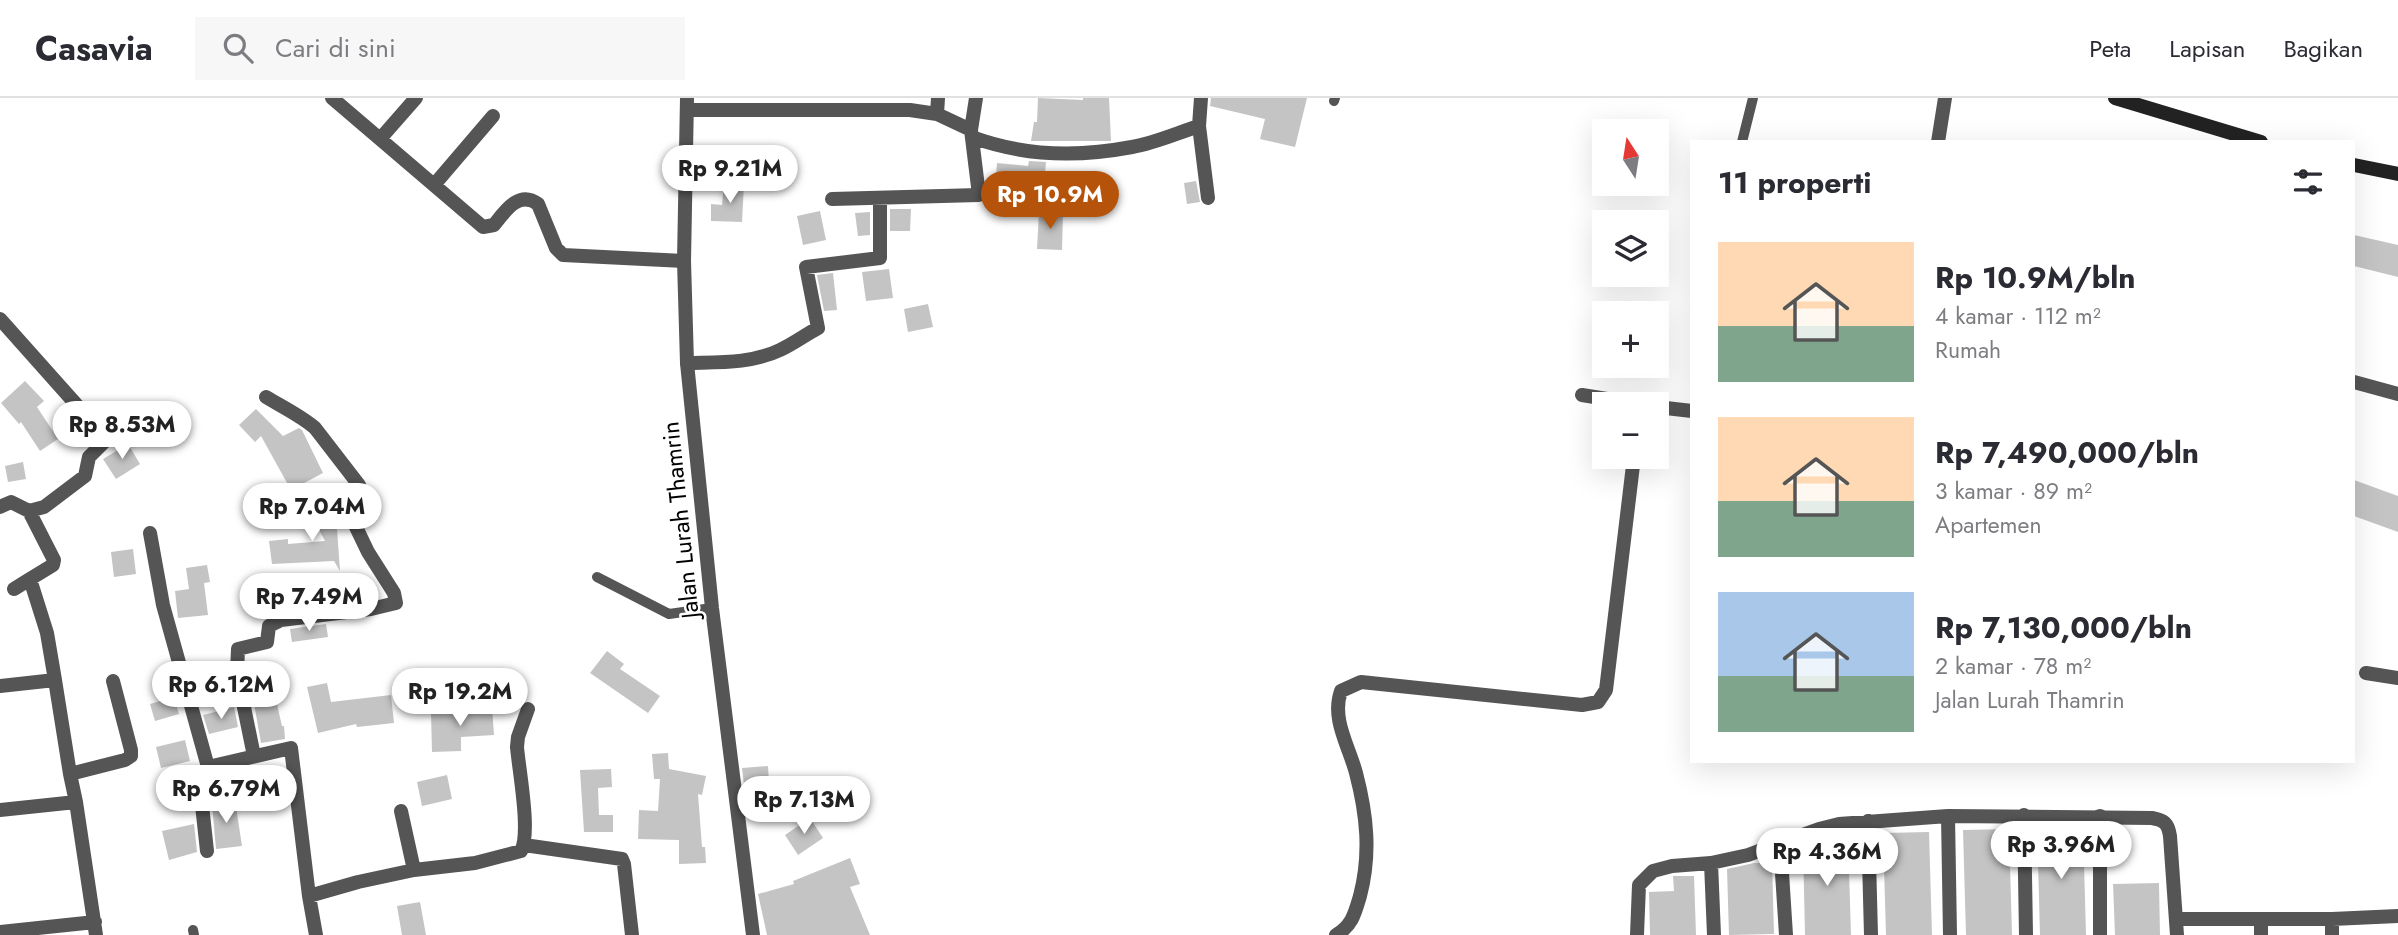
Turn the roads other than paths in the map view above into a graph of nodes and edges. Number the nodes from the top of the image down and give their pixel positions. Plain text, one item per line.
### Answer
1 (332, 98) edge
2 (416, 98) edge
3 (938, 98) edge
4 (976, 98) edge
5 (1201, 98) edge
6 (1754, 98) edge
7 (1945, 98) edge
8 (2115, 98) edge
9 (825, 103) edge
10 (687, 104) edge
11 (937, 114) junction
12 (493, 116) dead end
13 (1199, 126) junction
14 (972, 134) junction
15 (2224, 137) edge
16 (380, 139) junction
17 (1743, 140) edge
18 (1938, 140) edge
19 (2246, 140) edge
20 (2355, 165) edge
21 (2398, 174) edge
22 (433, 185) junction
23 (880, 198) junction
24 (1208, 198) dead end
25 (832, 199) dead end
26 (684, 261) junction
27 (0, 319) edge
28 (687, 363) junction
29 (2355, 382) edge
30 (2398, 394) edge
31 (1583, 395) dead end
32 (1592, 396) edge
33 (266, 397) dead end
34 (1669, 408) edge
35 (1690, 411) edge
36 (1632, 469) edge
37 (0, 507) edge
38 (29, 511) junction
39 (150, 533) dead end
40 (597, 576) dead end
41 (30, 579) junction
42 (14, 589) dead end
43 (712, 608) junction
44 (2366, 673) dead end
45 (2398, 678) edge
46 (55, 680) junction
47 (113, 681) dead end
48 (0, 686) edge
49 (528, 709) dead end
50 (254, 755) junction
51 (208, 767) junction
52 (70, 774) junction
53 (76, 802) junction
54 (0, 810) edge
55 (401, 811) dead end
56 (2024, 815) junction
57 (1948, 816) junction
58 (2100, 816) junction
59 (1868, 821) junction
60 (1780, 842) junction
61 (524, 845) junction
62 (207, 851) dead end
63 (1711, 863) junction
64 (414, 870) junction
65 (309, 896) junction
66 (2398, 916) edge
67 (2176, 919) junction
68 (2261, 919) junction
69 (2332, 919) junction
70 (96, 928) edge
71 (0, 932) edge
72 (316, 935) edge
73 (632, 935) edge
74 (753, 935) edge
75 (1336, 935) edge
76 (1636, 935) edge
77 (1714, 935) edge
78 (1786, 935) edge
79 (1871, 935) edge
80 (1950, 935) edge
81 (2026, 935) edge
82 (2100, 935) edge
83 (2177, 935) edge
84 (2262, 935) edge
85 (2332, 935) edge

1 - 16 street
2 - 16 street
3 - 11 street
4 - 14 street
5 - 13 street
6 - 17 lane
7 - 18 street
8 - 15 main road
9 - 10 street
9 - 11 street
10 - 26 street, Jalan Lurah Thamrin
11 - 14 street
12 - 22 street
13 - 14 street
13 - 24 street
14 - 23 street
15 - 19 main road
16 - 22 street
20 - 21 main road
22 - 26 street
23 - 25 street
23 - 28 street
26 - 28 street, Jalan Lurah Thamrin
27 - 38 street
28 - 43 street, Jalan Lurah Thamrin
29 - 30 street
31 - 32 street
33 - 50 street
34 - 35 street
36 - 75 street
37 - 38 street
38 - 41 street
39 - 51 street
40 - 43 lane
41 - 42 street
41 - 46 street
43 - 74 street, Jalan Lurah Thamrin
44 - 45 street
46 - 48 street
46 - 52 street
47 - 52 street
49 - 61 street
50 - 51 street
50 - 65 street
51 - 62 street
52 - 53 street
53 - 54 street
53 - 70 street
55 - 64 street
56 - 57 street
56 - 58 street
56 - 81 street
57 - 59 street
57 - 80 street
58 - 67 street
58 - 82 street
59 - 60 street
59 - 79 street
60 - 63 street
60 - 78 street
61 - 64 street
61 - 73 street
63 - 76 street
63 - 77 street
64 - 65 street
65 - 72 street
66 - 69 street
67 - 68 street
67 - 83 street
68 - 69 street
68 - 84 street
69 - 85 street
70 - 71 street

